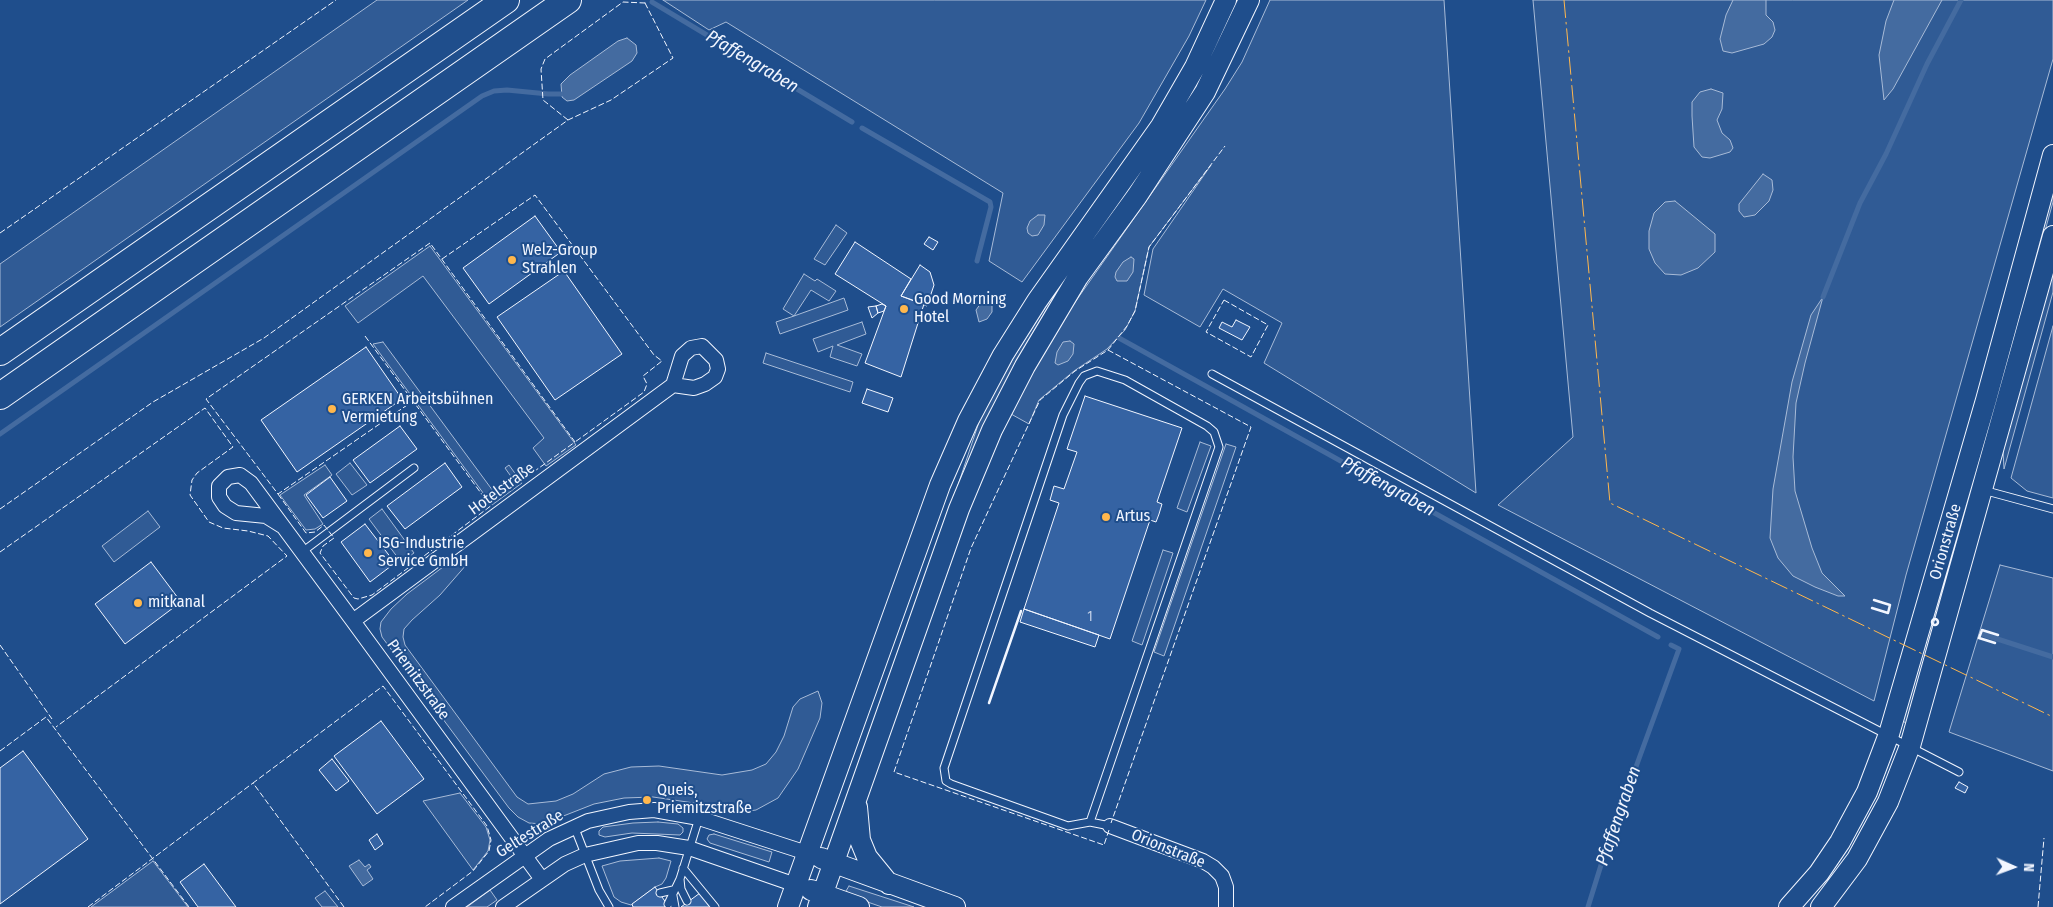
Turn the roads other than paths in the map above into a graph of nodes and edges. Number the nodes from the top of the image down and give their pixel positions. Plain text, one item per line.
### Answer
1 (506, 0) edge
2 (568, 0) edge
3 (1226, 0) edge
4 (1249, 0) edge
5 (2053, 155) edge
6 (2053, 236) edge
7 (0, 352) edge
8 (1212, 374) dead end
9 (673, 385) dead end
10 (0, 396) edge
11 (414, 468) dead end
12 (1982, 490) junction
13 (2053, 509) edge
14 (282, 526) junction
15 (302, 552) junction
16 (352, 621) junction
17 (1889, 734) junction
18 (1910, 746) junction
19 (1959, 772) dead end
20 (857, 795) junction
21 (698, 818) junction
22 (1090, 822) junction
23 (574, 826) junction
24 (1110, 826) joint
25 (689, 848) junction
26 (807, 853) junction
27 (585, 854) junction
28 (524, 855) junction
29 (833, 863) junction
30 (683, 868) junction
31 (541, 878) junction
32 (680, 879) junction
33 (796, 885) junction
34 (890, 885) junction
35 (673, 890) junction
36 (660, 893) dead end
37 (687, 901) dead end
38 (820, 901) edge
39 (668, 904) dead end
40 (454, 907) edge
41 (503, 907) edge
42 (609, 907) edge
43 (675, 907) edge
44 (715, 907) edge
45 (788, 907) edge
46 (859, 907) edge
47 (954, 907) edge
48 (1226, 907) edge
49 (1790, 907) edge
50 (1821, 907) edge

1 - 7 highway
2 - 10 highway
3 - 26 main road
4 - 20 main road
5 - 17 main road, Orionstraße
6 - 12 main road, Orionstraße
8 - 17 lane
9 - 16 street, Hotelstraße
11 - 15 lane
12 - 13 lane
12 - 18 main road, Orionstraße
14 - 14 street, Priemitzstraße
14 - 15 street, Priemitzstraße
15 - 16 street, Priemitzstraße
16 - 28 street, Priemitzstraße
17 - 18 lane
17 - 49 main road, Orionstraße
18 - 19 lane
18 - 50 main road, Orionstraße
20 - 29 main road
20 - 34 main road
21 - 23 street, Geltestraße
21 - 25 lane
21 - 26 street, Geltestraße
22 - 22 lane
22 - 24 lane
23 - 27 lane
23 - 28 street, Geltestraße
24 - 48 street, Orionstraße
25 - 27 street
25 - 30 lane
25 - 33 street
26 - 29 main road
26 - 33 main road
27 - 31 street
27 - 42 lane
28 - 31 street, Priemitzstraße
28 - 40 street, Geltestraße
29 - 34 main road
29 - 38 main road
30 - 32 lane
30 - 44 lane
31 - 41 street
32 - 35 lane
32 - 37 lane
33 - 38 main road
33 - 45 main road
34 - 47 main road
35 - 36 lane
35 - 39 lane
35 - 43 lane
38 - 46 main road

